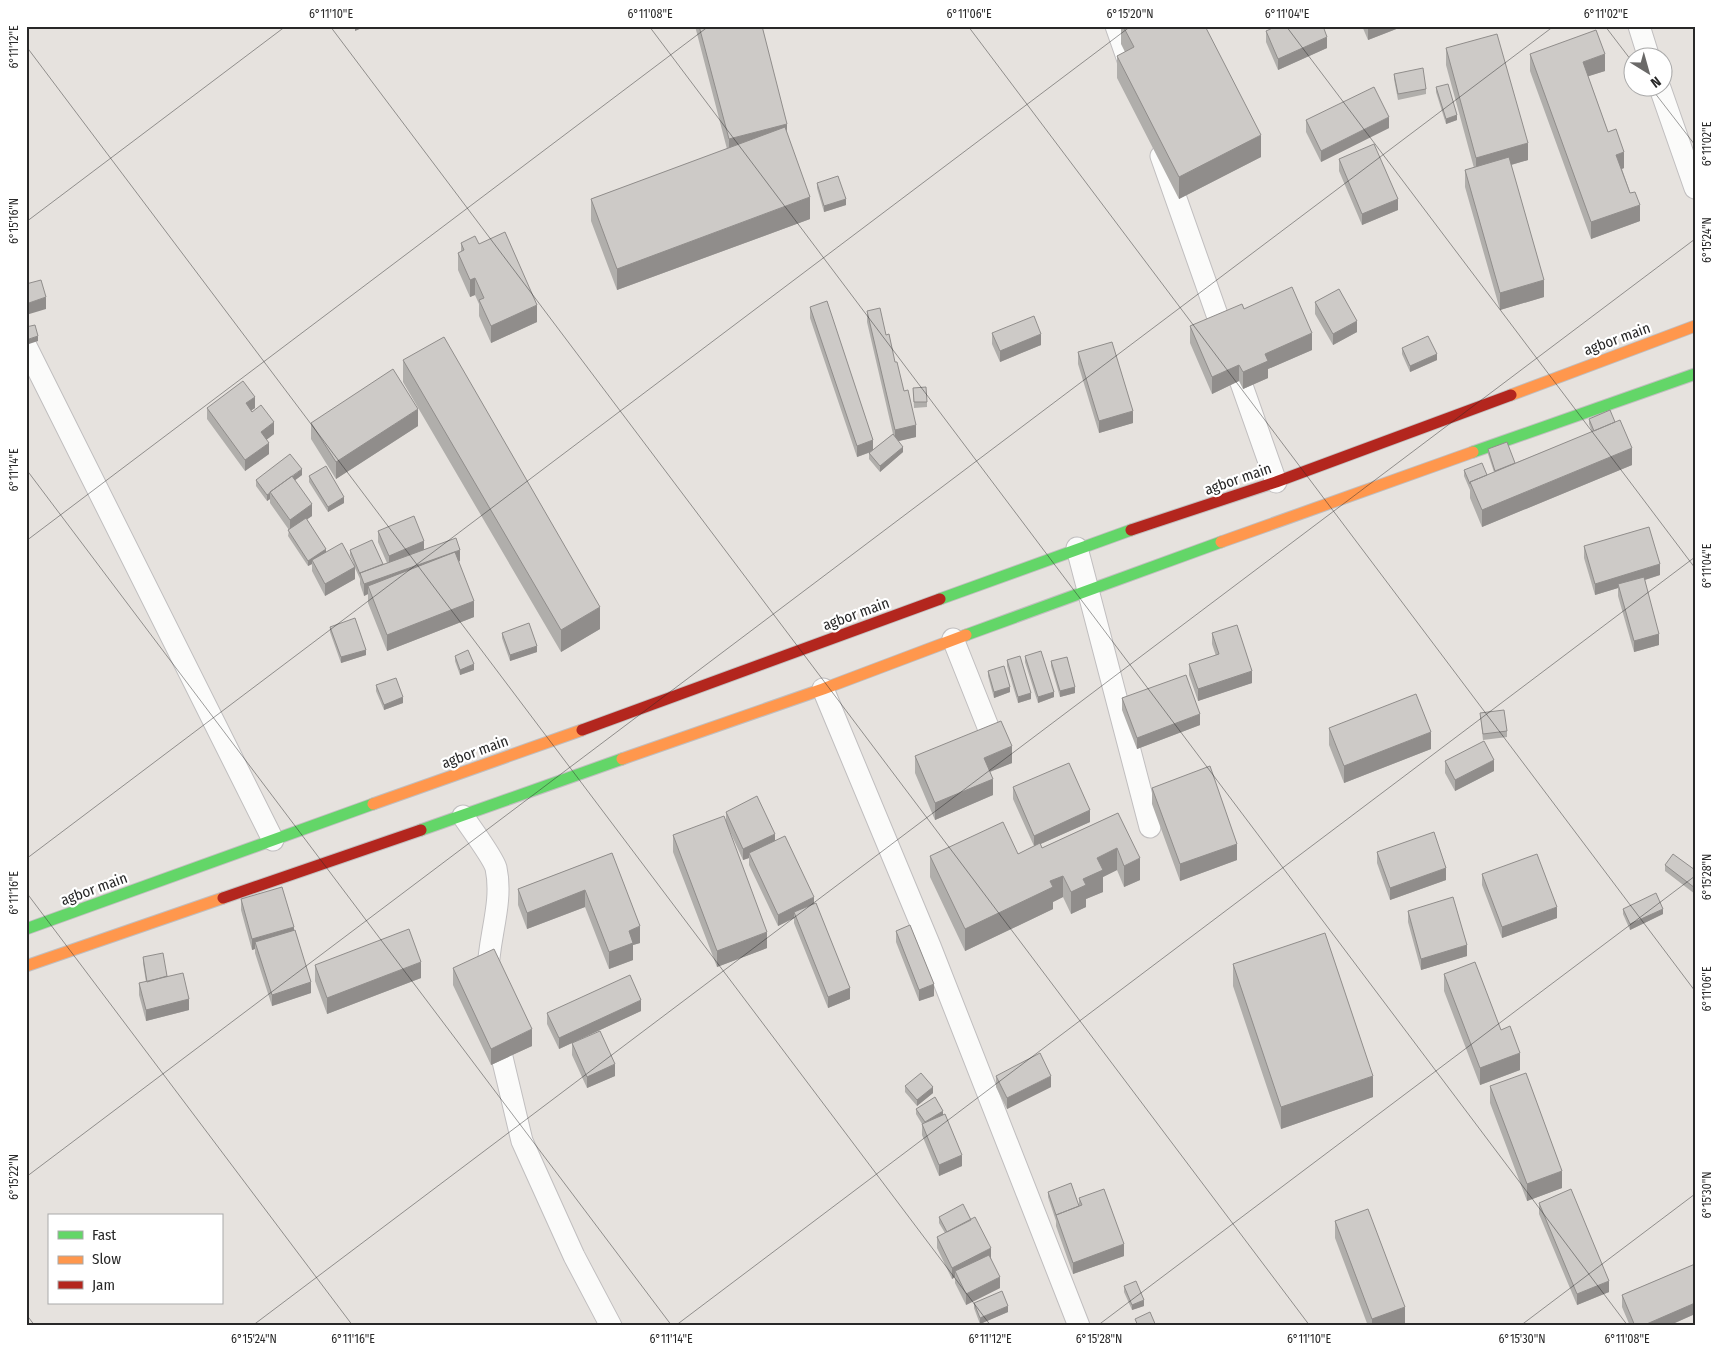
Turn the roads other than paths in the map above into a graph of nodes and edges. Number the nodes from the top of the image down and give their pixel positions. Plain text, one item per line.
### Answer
1 (1116, 26) edge
2 (1638, 26) edge
3 (1646, 48) edge
4 (1136, 83) edge
5 (1664, 98) edge
6 (1156, 139) edge
7 (1695, 188) edge
8 (1695, 326) edge
9 (26, 346) edge
10 (1695, 374) edge
11 (1276, 482) junction
12 (1076, 548) junction
13 (1088, 589) junction
14 (953, 640) junction
15 (822, 689) junction
16 (996, 746) edge
17 (462, 816) junction
18 (1150, 827) dead end
19 (273, 840) junction
20 (26, 929) edge
21 (26, 966) edge
22 (611, 1326) edge
23 (1079, 1326) edge

1 - 4 street
2 - 3 street
5 - 7 street
6 - 11 street
8 - 11 main road, agbor main
9 - 19 street
10 - 13 main road
11 - 12 main road, agbor main
12 - 13 street
12 - 19 main road, agbor main
13 - 14 main road
13 - 18 street
14 - 15 main road
14 - 16 street
15 - 17 main road
15 - 23 street
17 - 21 main road
17 - 22 street
19 - 20 main road, agbor main

